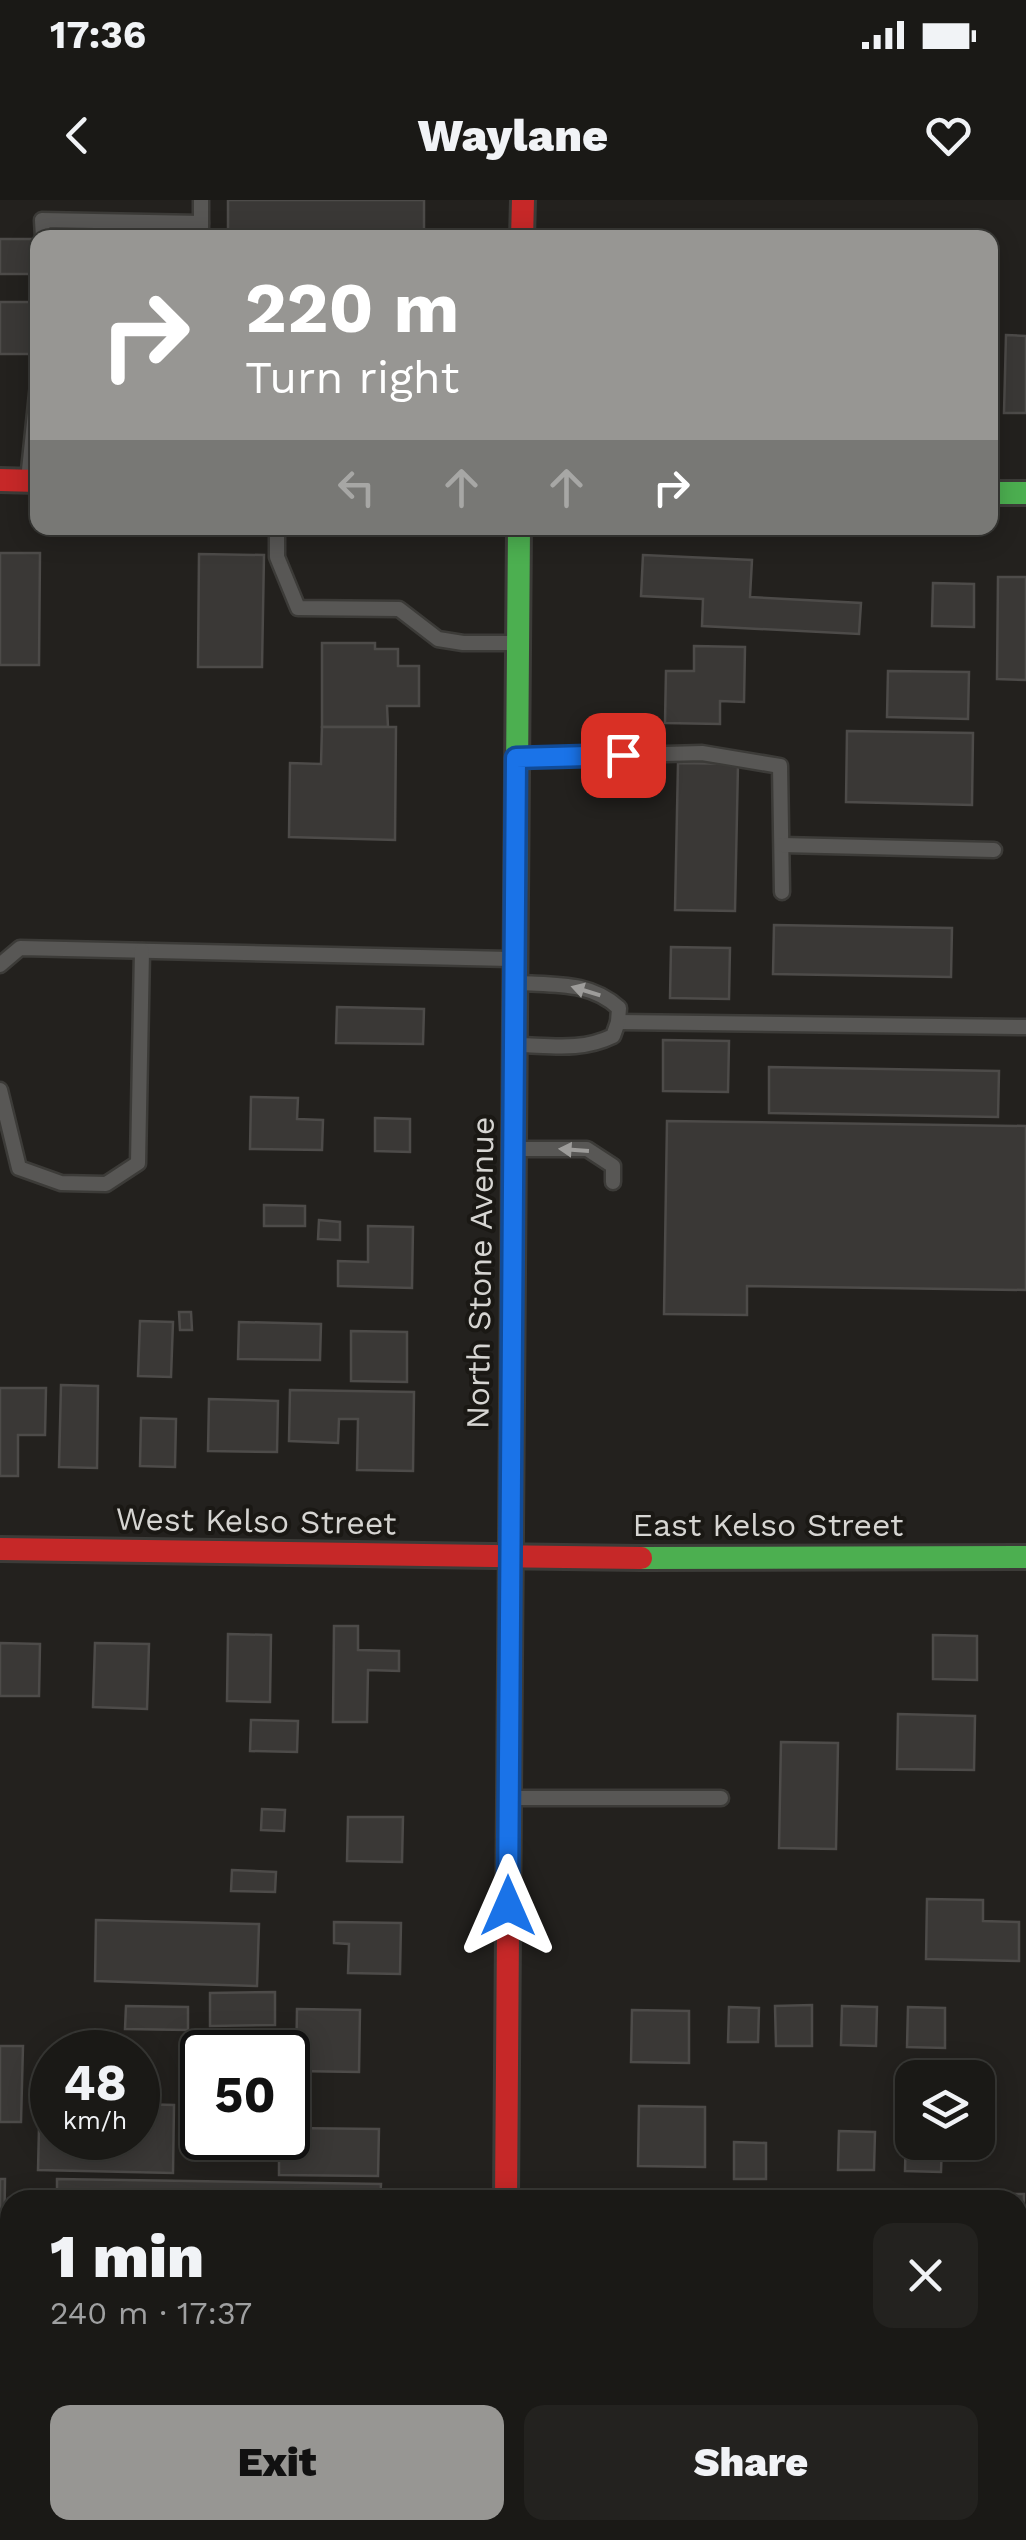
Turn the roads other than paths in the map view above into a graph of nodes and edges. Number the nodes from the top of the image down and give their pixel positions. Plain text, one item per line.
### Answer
1 (201, 200) edge
2 (523, 200) edge
3 (103, 221) junction
4 (42, 230) edge
5 (103, 230) edge
6 (201, 230) edge
7 (522, 230) edge
8 (0, 480) edge
9 (30, 480) edge
10 (998, 492) edge
11 (1026, 493) edge
12 (277, 535) edge
13 (519, 535) edge
14 (518, 643) junction
15 (516, 758) junction
16 (782, 845) junction
17 (994, 850) dead end
18 (782, 892) dead end
19 (142, 951) junction
20 (0, 965) edge
21 (515, 971) junction
22 (618, 1022) junction
23 (1026, 1027) edge
24 (514, 1044) junction
25 (0, 1090) edge
26 (514, 1149) junction
27 (613, 1182) dead end
28 (0, 1549) edge
29 (1026, 1557) edge
30 (510, 1558) junction
31 (508, 1798) junction
32 (721, 1798) dead end
33 (506, 2190) edge

1 - 6 lane
2 - 7 main road
3 - 4 lane
3 - 5 lane
3 - 6 lane
8 - 9 main road
10 - 11 main road
12 - 14 lane
13 - 14 main road, North Stone Avenue
14 - 15 main road, North Stone Avenue
15 - 16 lane
15 - 21 main road, North Stone Avenue
16 - 17 lane
16 - 18 lane
19 - 20 lane
19 - 21 lane
19 - 25 lane
22 -> 21 lane
21 - 24 main road, North Stone Avenue
22 - 23 lane
22 - 24 lane
24 - 26 main road, North Stone Avenue
27 -> 26 lane
26 - 30 main road, North Stone Avenue
28 - 30 main road, West Kelso Street
29 - 30 main road, East Kelso Street
30 - 31 main road, North Stone Avenue
31 - 32 lane
31 - 33 main road, North Stone Avenue

